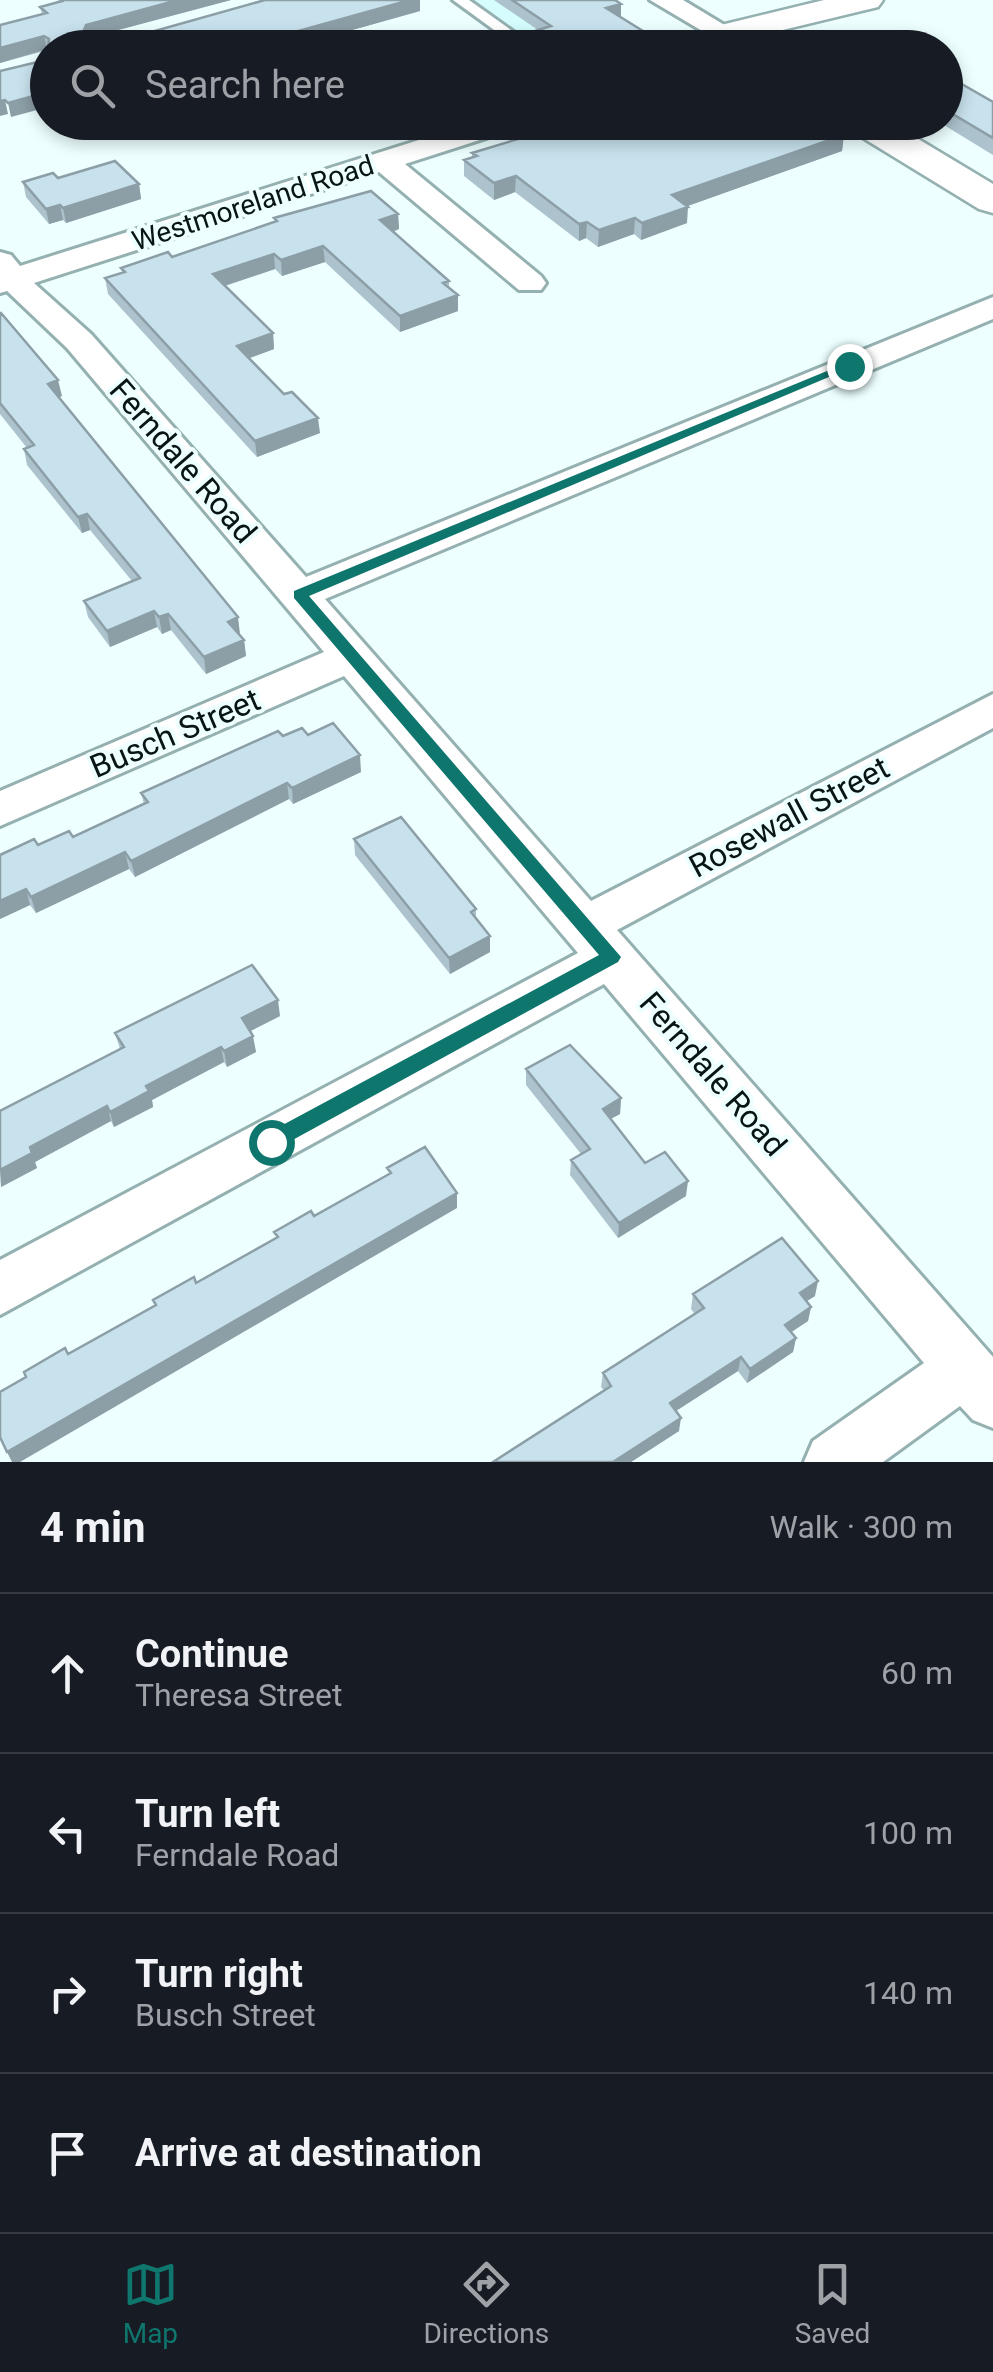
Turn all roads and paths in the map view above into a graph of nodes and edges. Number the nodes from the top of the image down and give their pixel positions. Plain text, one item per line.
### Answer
1 (460, 0) edge
2 (661, 0) edge
3 (850, 5) edge
4 (503, 30) edge
5 (705, 30) edge
6 (764, 30) edge
7 (451, 140) edge
8 (893, 140) edge
9 (384, 162) junction
10 (993, 201) edge
11 (0, 240) edge
12 (11, 274) edge
13 (530, 283) dead end
14 (993, 306) edge
15 (299, 595) junction
16 (350, 656) junction
17 (993, 709) edge
18 (0, 809) edge
19 (598, 941) junction
20 (0, 1289) edge
21 (979, 1384) edge
22 (834, 1462) edge

1 - 4 lane
2 - 5 street
3 - 6 street
7 - 9 street, Westmoreland Road
8 - 10 street
9 - 12 street, Westmoreland Road
9 - 13 street
11 - 12 street, Ferndale Road
12 - 15 street, Ferndale Road
14 - 15 street
15 - 16 street, Ferndale Road
16 - 18 street, Busch Street
16 - 19 street, Ferndale Road
17 - 19 street, Rosewall Street
19 - 20 street, Rosewall Street
19 - 21 street, Ferndale Road
21 - 22 street

